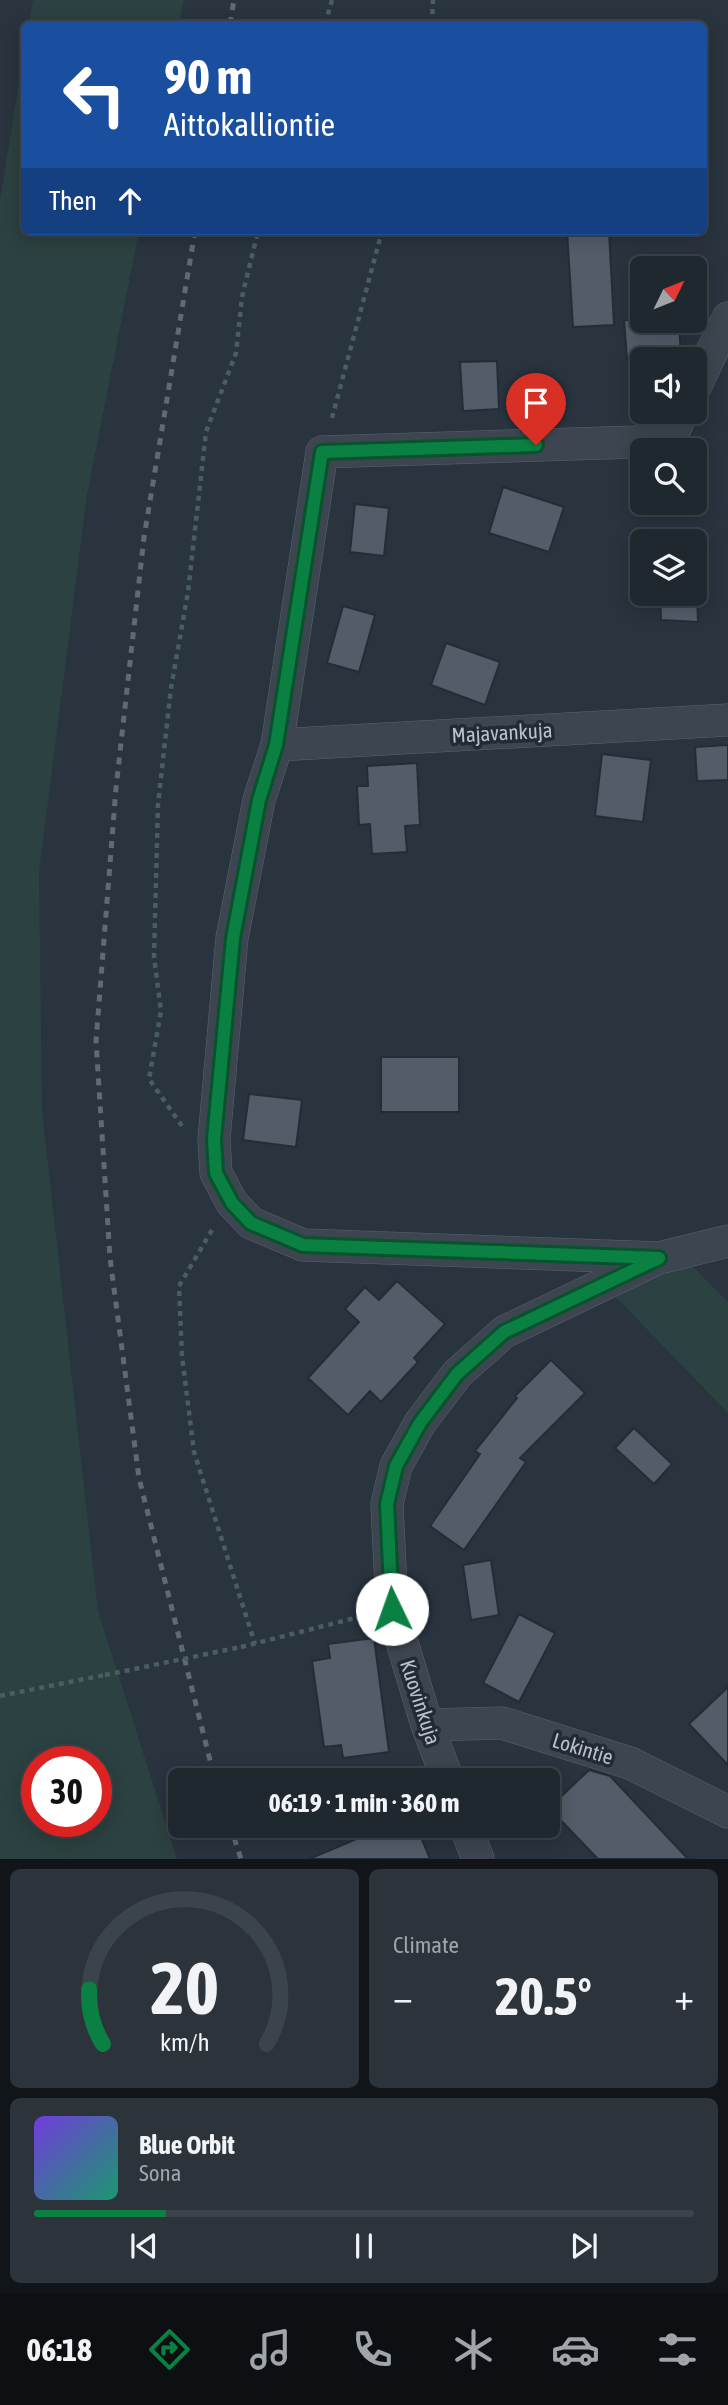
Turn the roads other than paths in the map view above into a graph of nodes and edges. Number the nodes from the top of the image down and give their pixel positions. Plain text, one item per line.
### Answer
1 (728, 318) edge
2 (707, 362) edge
3 (677, 424) edge
4 (728, 720) edge
5 (276, 745) junction
6 (728, 1241) edge
7 (659, 1258) junction
8 (428, 1725) junction
9 (444, 1768) edge
10 (728, 1812) edge
11 (471, 1838) edge
12 (478, 1859) edge

1 - 2 street
3 - 5 street
4 - 5 street, Majavankuja
5 - 7 street
6 - 7 street
7 - 8 street, Kuovinkuja
8 - 9 street, Kuovinkuja
8 - 10 street, Lokintie
11 - 12 street

